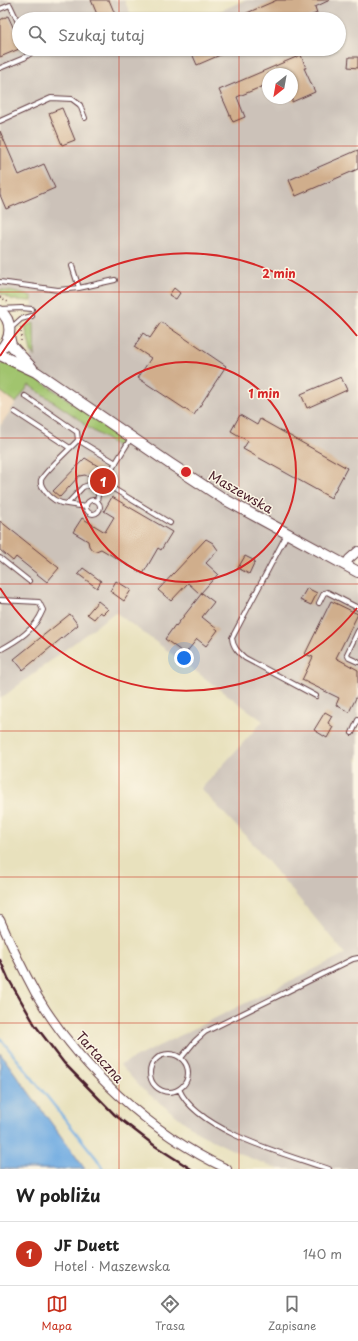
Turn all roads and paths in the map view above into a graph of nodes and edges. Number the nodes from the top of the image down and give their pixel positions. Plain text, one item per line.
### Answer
1 (0, 9) edge
2 (13, 12) edge
3 (27, 56) edge
4 (0, 68) edge
5 (85, 118) dead end
6 (0, 121) edge
7 (72, 266) dead end
8 (115, 280) dead end
9 (0, 282) edge
10 (79, 288) junction
11 (0, 297) edge
12 (12, 305) dead end
13 (32, 309) dead end
14 (0, 310) edge
15 (32, 316) dead end
16 (9, 333) junction
17 (0, 350) edge
18 (0, 355) edge
19 (36, 372) junction
20 (25, 396) dead end
21 (15, 412) dead end
22 (132, 438) junction
23 (78, 440) junction
24 (70, 448) junction
25 (116, 463) junction
26 (104, 483) junction
27 (100, 490) junction
28 (97, 501) junction
29 (67, 504) junction
30 (86, 507) junction
31 (170, 522) dead end
32 (287, 533) junction
33 (358, 551) edge
34 (0, 558) edge
35 (345, 565) junction
36 (358, 572) edge
37 (29, 581) dead end
38 (0, 600) edge
39 (319, 602) dead end
40 (358, 608) edge
41 (358, 631) edge
42 (0, 650) edge
43 (358, 662) edge
44 (316, 696) dead end
45 (358, 720) edge
46 (352, 733) dead end
47 (0, 920) edge
48 (358, 958) edge
49 (181, 1058) junction
50 (179, 1089) junction
51 (227, 1169) edge
52 (329, 1169) edge

1 - 2 lane
3 - 4 lane
5 - 6 lane
7 - 10 lane
8 - 10 lane
9 - 10 lane
11 - 12 path
13 - 14 lane
14 - 16 street, Maszewska
15 - 16 lane
16 - 17 street
16 - 19 street, Maszewska
18 - 19 street, Maszewska
19 - 22 street, Maszewska
20 - 23 lane
21 - 24 lane
22 - 25 lane
22 - 32 street, Maszewska
23 - 24 lane
23 - 25 lane
24 - 29 lane
25 - 26 lane
26 - 27 lane
26 - 31 lane
27 - 28 lane
27 - 29 lane
28 - 30 lane
28 - 30 lane
29 - 30 lane
32 - 35 street, Maszewska
32 - 44 lane
33 - 35 street
34 - 37 lane
35 - 36 street, Maszewska
38 - 42 lane
39 - 40 lane
41 - 43 lane
45 - 46 lane
47 - 51 street, Tartaczna
48 - 49 lane
49 - 50 lane
49 - 50 lane
50 - 52 lane

